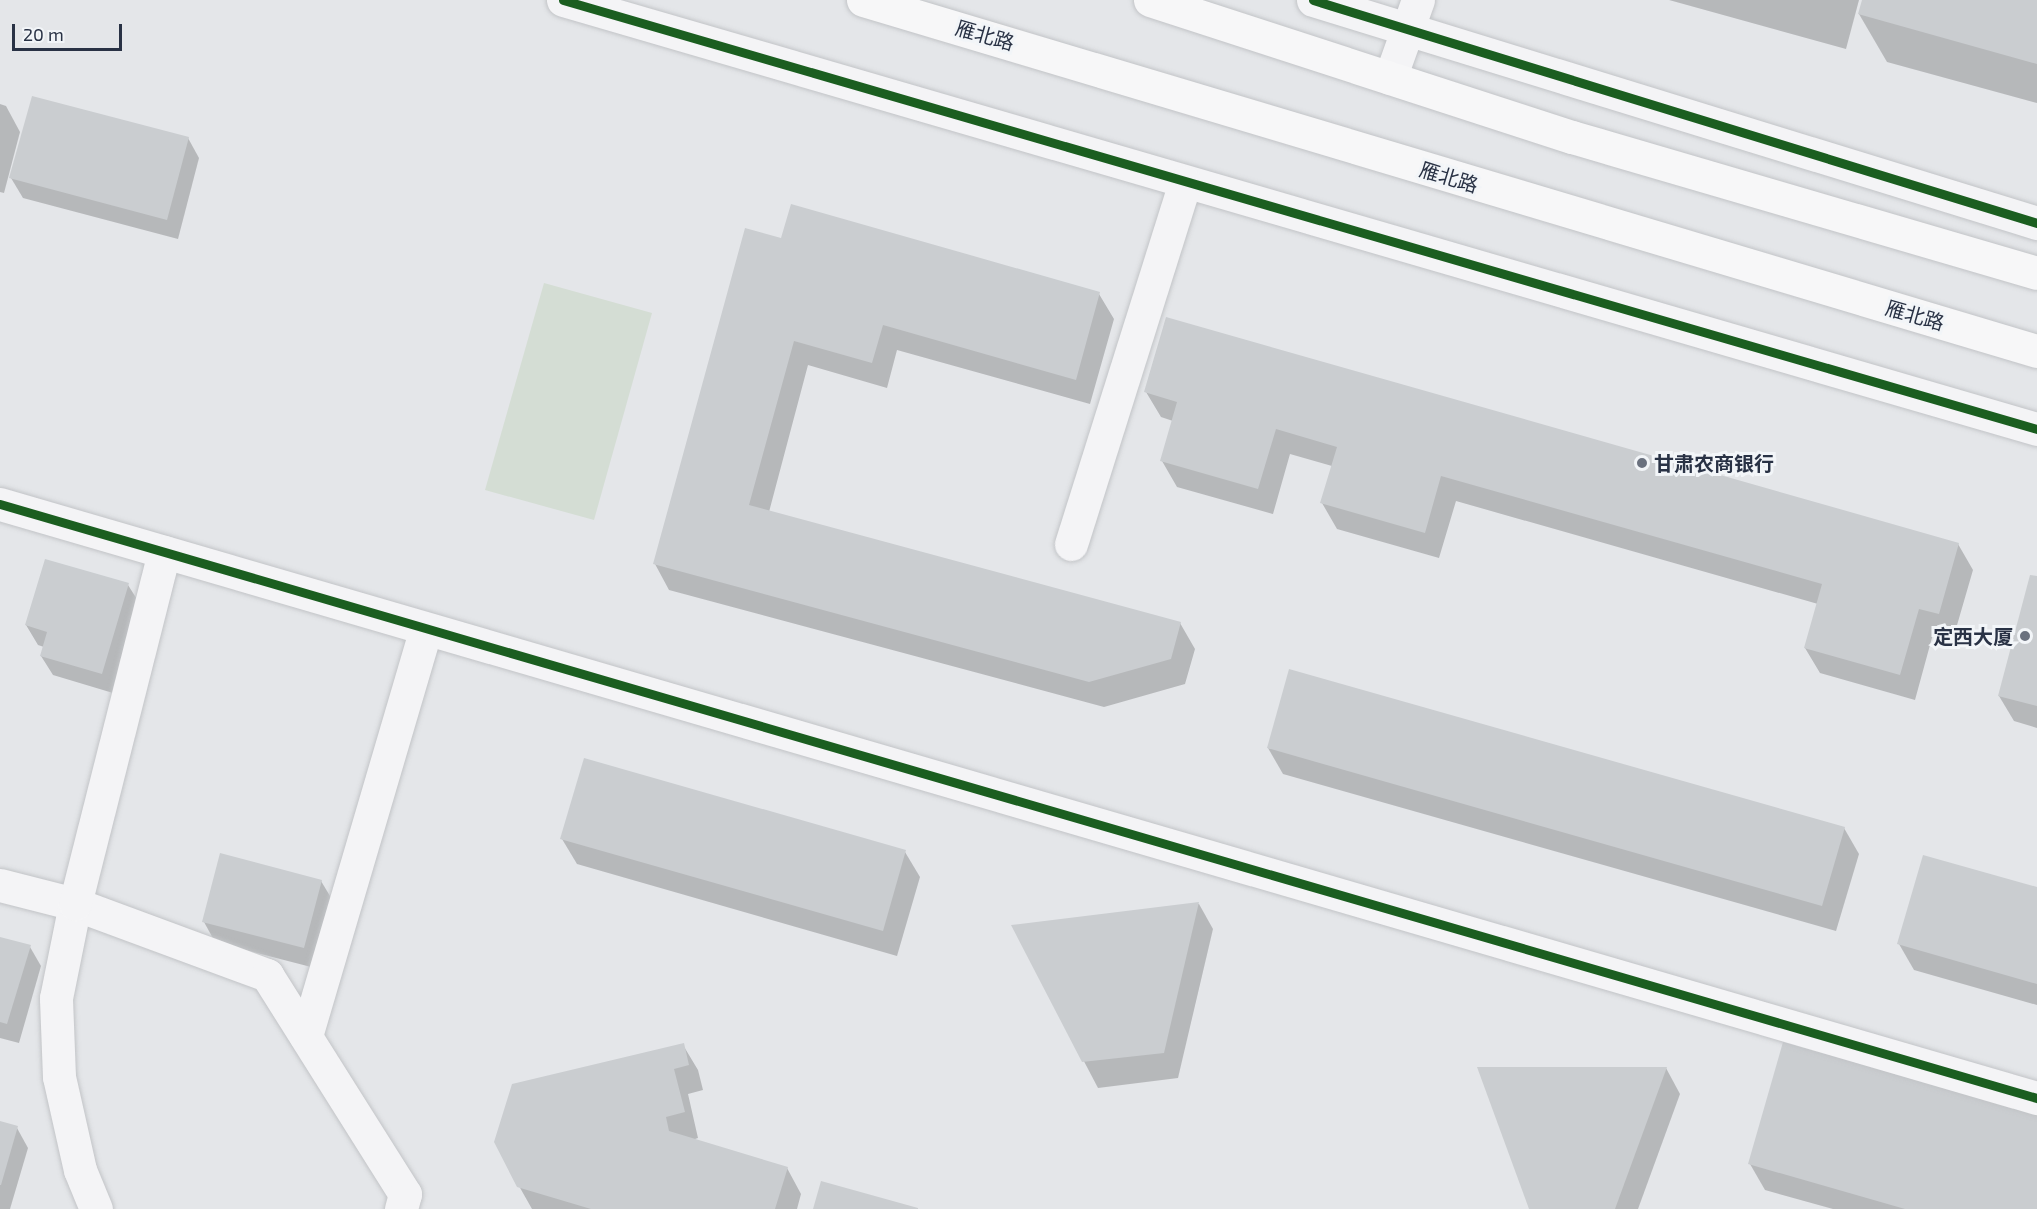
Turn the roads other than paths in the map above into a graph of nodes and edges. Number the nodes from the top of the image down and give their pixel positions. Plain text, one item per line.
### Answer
1 (562, 0) edge
2 (863, 0) edge
3 (1150, 0) edge
4 (1313, 0) edge
5 (1413, 14) edge
6 (1390, 78) junction
7 (1185, 183) junction
8 (2037, 223) edge
9 (2037, 273) edge
10 (2037, 351) edge
11 (2037, 429) edge
12 (0, 504) edge
13 (1071, 544) dead end
14 (164, 552) junction
15 (426, 629) junction
16 (0, 885) edge
17 (75, 904) junction
18 (306, 1036) junction
19 (2037, 1098) edge
20 (96, 1209) edge
21 (401, 1209) edge

1 - 7 street
2 - 10 main road, 雁北路
3 - 6 main road
4 - 5 street
5 - 6 street
5 - 8 street
6 - 9 main road
7 - 11 street
7 - 13 street
12 - 14 street
14 - 15 street
14 - 17 street
15 - 18 street
15 - 19 street
16 - 17 street
17 - 18 street
17 - 20 street
18 - 21 street

